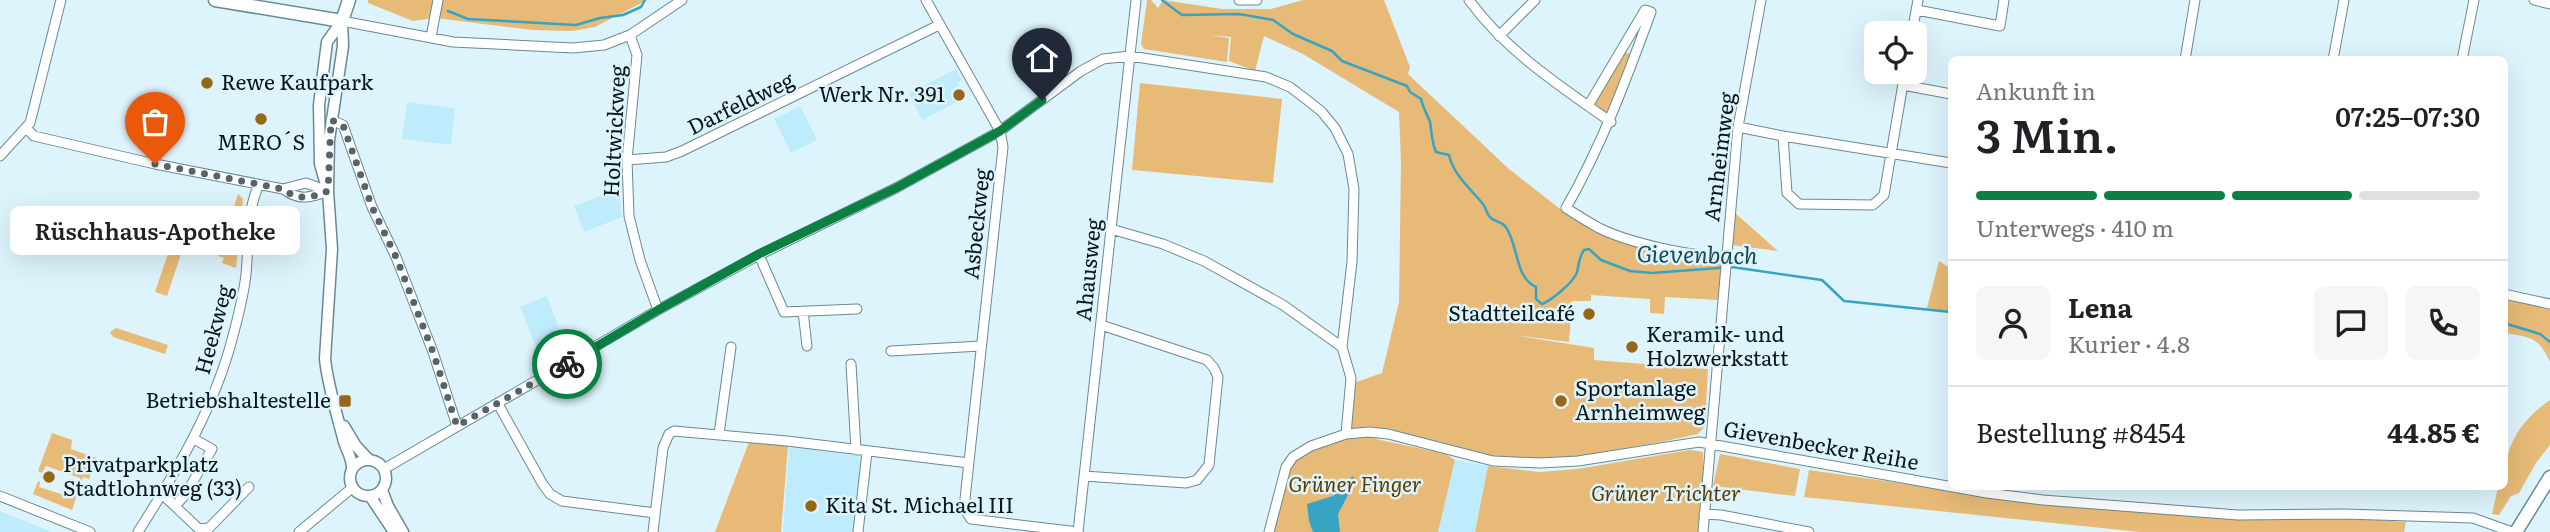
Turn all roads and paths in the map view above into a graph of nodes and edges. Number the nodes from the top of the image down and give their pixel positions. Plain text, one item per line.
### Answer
1 (61, 0) edge
2 (215, 0) edge
3 (349, 0) edge
4 (438, 0) edge
5 (682, 0) edge
6 (926, 0) edge
7 (1136, 0) edge
8 (1239, 0) edge
9 (1257, 0) edge
10 (1469, 0) edge
11 (1535, 0) edge
12 (1761, 0) edge
13 (2004, 0) edge
14 (2195, 0) edge
15 (2344, 0) edge
16 (2474, 0) edge
17 (2534, 0) edge
18 (2550, 4) edge
19 (1917, 5) edge
20 (342, 21) junction
21 (939, 25) junction
22 (631, 35) junction
23 (1499, 36) junction
24 (431, 37) junction
25 (1130, 55) junction
26 (2186, 56) edge
27 (2334, 56) edge
28 (2463, 56) edge
29 (1903, 85) joint
30 (1948, 93) edge
31 (1588, 106) junction
32 (331, 120) junction
33 (1611, 122) junction
34 (1738, 127) junction
35 (26, 128) junction
36 (1000, 131) junction
37 (1783, 136) junction
38 (1890, 152) junction
39 (0, 156) edge
40 (627, 160) junction
41 (1948, 162) edge
42 (259, 185) junction
43 (283, 189) junction
44 (328, 191) junction
45 (1111, 229) junction
46 (759, 254) junction
47 (1727, 259) junction
48 (2508, 295) edge
49 (2550, 304) edge
50 (857, 309) dead end
51 (658, 310) junction
52 (803, 311) junction
53 (1101, 325) junction
54 (807, 346) dead end
55 (981, 346) junction
56 (731, 347) dead end
57 (1342, 347) junction
58 (891, 351) dead end
59 (851, 364) dead end
60 (498, 404) junction
61 (341, 421) junction
62 (457, 426) junction
63 (719, 434) junction
64 (1346, 434) junction
65 (194, 439) junction
66 (1709, 444) junction
67 (856, 450) junction
68 (867, 452) junction
69 (369, 460) junction
70 (969, 463) junction
71 (352, 468) junction
72 (384, 469) junction
73 (1084, 476) junction
74 (2550, 477) edge
75 (1948, 486) edge
76 (249, 487) dead end
77 (352, 488) junction
78 (382, 490) junction
79 (1970, 490) edge
80 (162, 494) junction
81 (0, 496) edge
82 (369, 496) junction
83 (175, 506) junction
84 (655, 513) junction
85 (1704, 514) junction
86 (1065, 530) joint
87 (1790, 530) edge
88 (90, 532) edge
89 (138, 532) edge
90 (299, 532) edge
91 (394, 532) edge
92 (403, 532) edge
93 (653, 532) edge
94 (858, 532) edge
95 (1269, 532) edge
96 (1703, 532) edge
97 (1809, 532) edge
98 (2514, 532) edge

1 - 35 street
2 - 20 main road
3 - 20 main road
4 - 24 street
5 - 22 street
6 - 21 street, Asbeckweg
7 - 25 street, Ahausweg
8 - 9 street
10 - 23 street
11 - 23 street
12 - 34 street, Arnheimweg
13 - 19 street
14 - 26 street
15 - 27 street
16 - 28 street
17 - 18 street
20 - 24 street
20 - 32 street
20 - 44 street
21 - 36 street, Asbeckweg
21 - 40 street, Darfeldweg
22 - 24 street
22 - 40 street, Holtwickweg
23 - 31 street
25 - 36 street
25 - 45 street, Ahausweg
25 - 57 street
29 - 30 street
29 - 38 street
31 - 33 street
31 - 33 street
32 - 44 street
32 - 62 street
33 - 47 street
34 - 37 street
34 - 47 street, Arnheimweg
35 - 39 street
35 - 42 street
36 - 46 street
36 - 55 street, Asbeckweg
37 - 38 street
37 - 38 street
38 - 41 street
40 - 51 street, Holtwickweg
42 - 43 street
42 - 65 street, Heekweg
43 - 44 street
43 - 44 street
44 - 61 street
45 - 53 street, Ahausweg
45 - 57 street
46 - 51 street
46 - 52 street
47 - 66 street, Arnheimweg
48 - 49 street
50 - 52 street
51 - 60 street
52 - 54 street
53 - 73 street, Ahausweg
53 - 73 street
55 - 58 street
55 - 70 street, Asbeckweg
56 - 63 street
57 - 64 street
59 - 67 street
60 - 62 street
60 - 84 street
61 - 69 street
61 - 71 street
62 - 72 street
63 - 67 street
63 - 84 street
64 - 66 street, Gievenbecker Reihe
64 - 95 street, Gievenbecker Reihe
65 - 80 street, Heekweg
65 - 83 street
66 - 75 street, Gievenbecker Reihe
66 - 85 street, Arnheimweg
67 - 68 street
68 - 70 street
68 - 94 street
69 - 71 street
69 - 72 street
70 - 86 street, Asbeckweg
71 - 77 street
72 - 78 street
73 - 86 street, Ahausweg
74 - 98 main road
76 - 83 street
77 - 82 street
77 - 90 street
78 - 82 street
78 - 92 street
79 - 98 street, Gievenbecker Reihe
80 - 83 street
80 - 89 street, Heekweg
81 - 88 street
82 - 91 street
84 - 93 street
85 - 87 street
85 - 96 street, Arnheimweg
87 - 97 street

